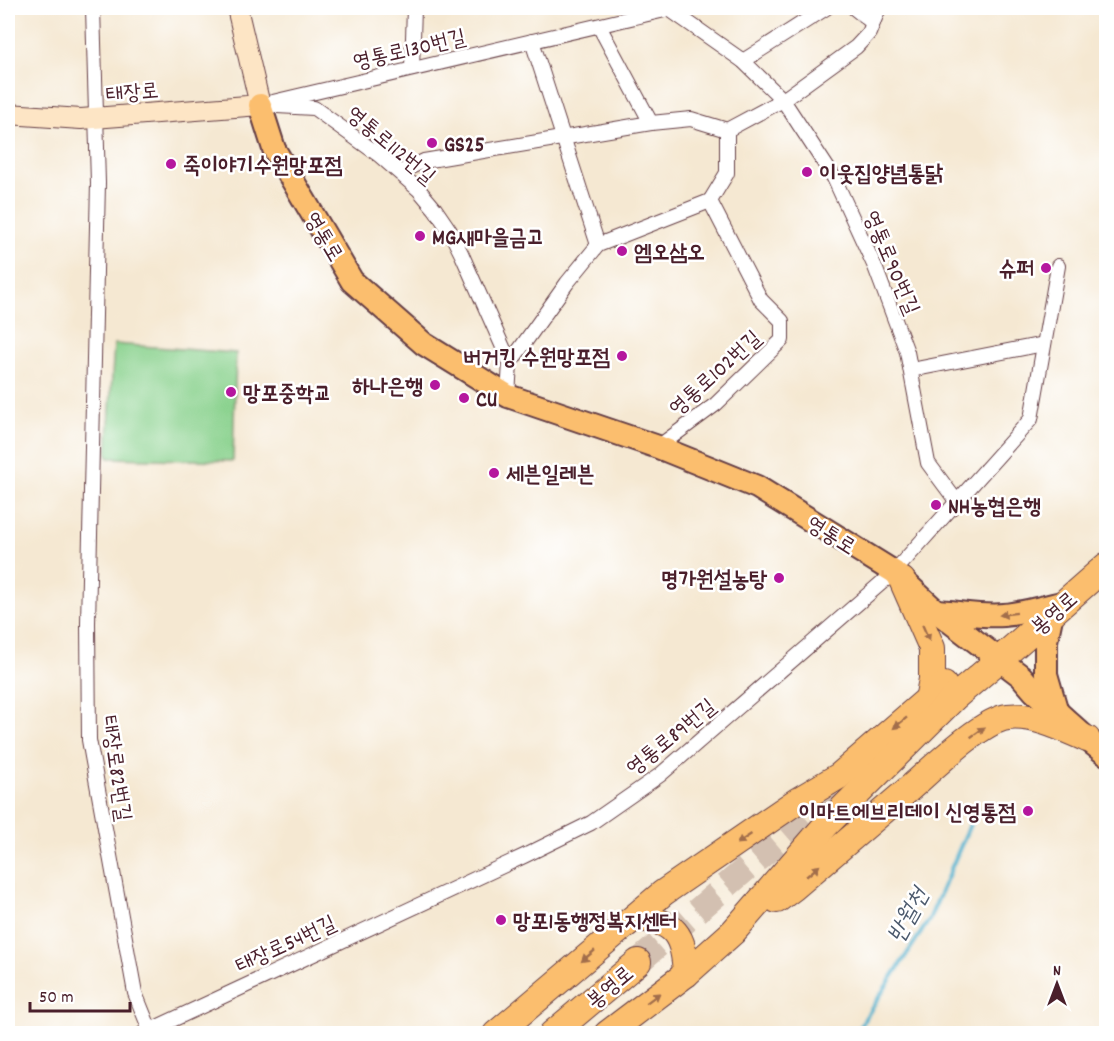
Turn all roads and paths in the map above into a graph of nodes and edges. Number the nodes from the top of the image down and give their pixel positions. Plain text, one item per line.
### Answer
1 (93, 8) edge
2 (237, 8) edge
3 (414, 8) edge
4 (670, 8) edge
5 (826, 8) edge
6 (854, 8) edge
7 (879, 8) edge
8 (873, 23) junction
9 (599, 26) junction
10 (532, 41) junction
11 (742, 61) junction
12 (412, 69) junction
13 (783, 100) junction
14 (260, 105) junction
15 (8, 114) edge
16 (96, 118) junction
17 (651, 123) junction
18 (727, 130) junction
19 (563, 137) junction
20 (400, 172) junction
21 (710, 201) junction
22 (598, 245) junction
23 (1058, 266) dead end
24 (1044, 344) junction
25 (510, 363) junction
26 (911, 370) junction
27 (508, 396) junction
28 (658, 447) junction
29 (957, 502) junction
30 (1107, 566) edge
31 (898, 576) junction
32 (1059, 608) junction
33 (936, 611) junction
34 (1000, 659) junction
35 (928, 700) junction
36 (1057, 712) junction
37 (1097, 747) edge
38 (445, 891) joint
39 (616, 932) junction
40 (733, 933) junction
41 (638, 962) tunnel mouth
42 (686, 974) junction
43 (146, 1032) edge
44 (495, 1034) edge
45 (552, 1034) edge
46 (607, 1034) edge

1 - 16 street, 태장로82번길
2 - 14 street, 영통로
3 - 12 street
4 - 9 street, 영통로130번길
4 - 11 street, 영통로90번길
5 - 11 street
6 - 8 street
7 - 8 street
8 - 13 street
9 - 10 street, 영통로130번길
9 - 17 street
10 - 12 street, 영통로130번길
10 - 19 street
11 - 13 street, 영통로90번길
12 - 14 street, 영통로130번길
13 - 18 street
13 - 26 street, 영통로90번길
14 - 16 street, 태장로
14 - 20 street, 영통로112번길
14 - 27 main road, 영통로
15 - 16 street, 태장로
16 - 43 street, 태장로82번길
17 - 18 street
17 - 19 street
18 - 21 street
19 - 20 street
19 - 22 street
20 - 25 street, 영통로112번길
21 - 22 street
21 - 28 street, 영통로102번길
22 - 25 street
23 - 24 street
24 - 26 street
24 - 29 street
25 - 27 street
26 - 29 street, 영통로90번길
27 - 28 main road, 영통로
28 - 31 main road, 영통로
29 - 31 street
30 - 32 highway, 봉영로
31 - 33 main road, 영통로
31 -> 35 highway
31 - 38 street, 영통로89번길
32 -> 33 main road
32 - 34 highway, 봉영로
32 - 36 main road
33 - 34 main road, 영통로
34 - 35 highway
34 - 36 main road, 영통로
34 - 40 highway, 봉영로
35 -> 39 highway
36 - 37 main road, 영통로
40 -> 37 highway
38 - 43 street, 태장로54번길
39 - 42 highway
39 -> 44 highway
40 - 42 highway
41 - 45 highway, 봉영로
46 -> 42 highway

